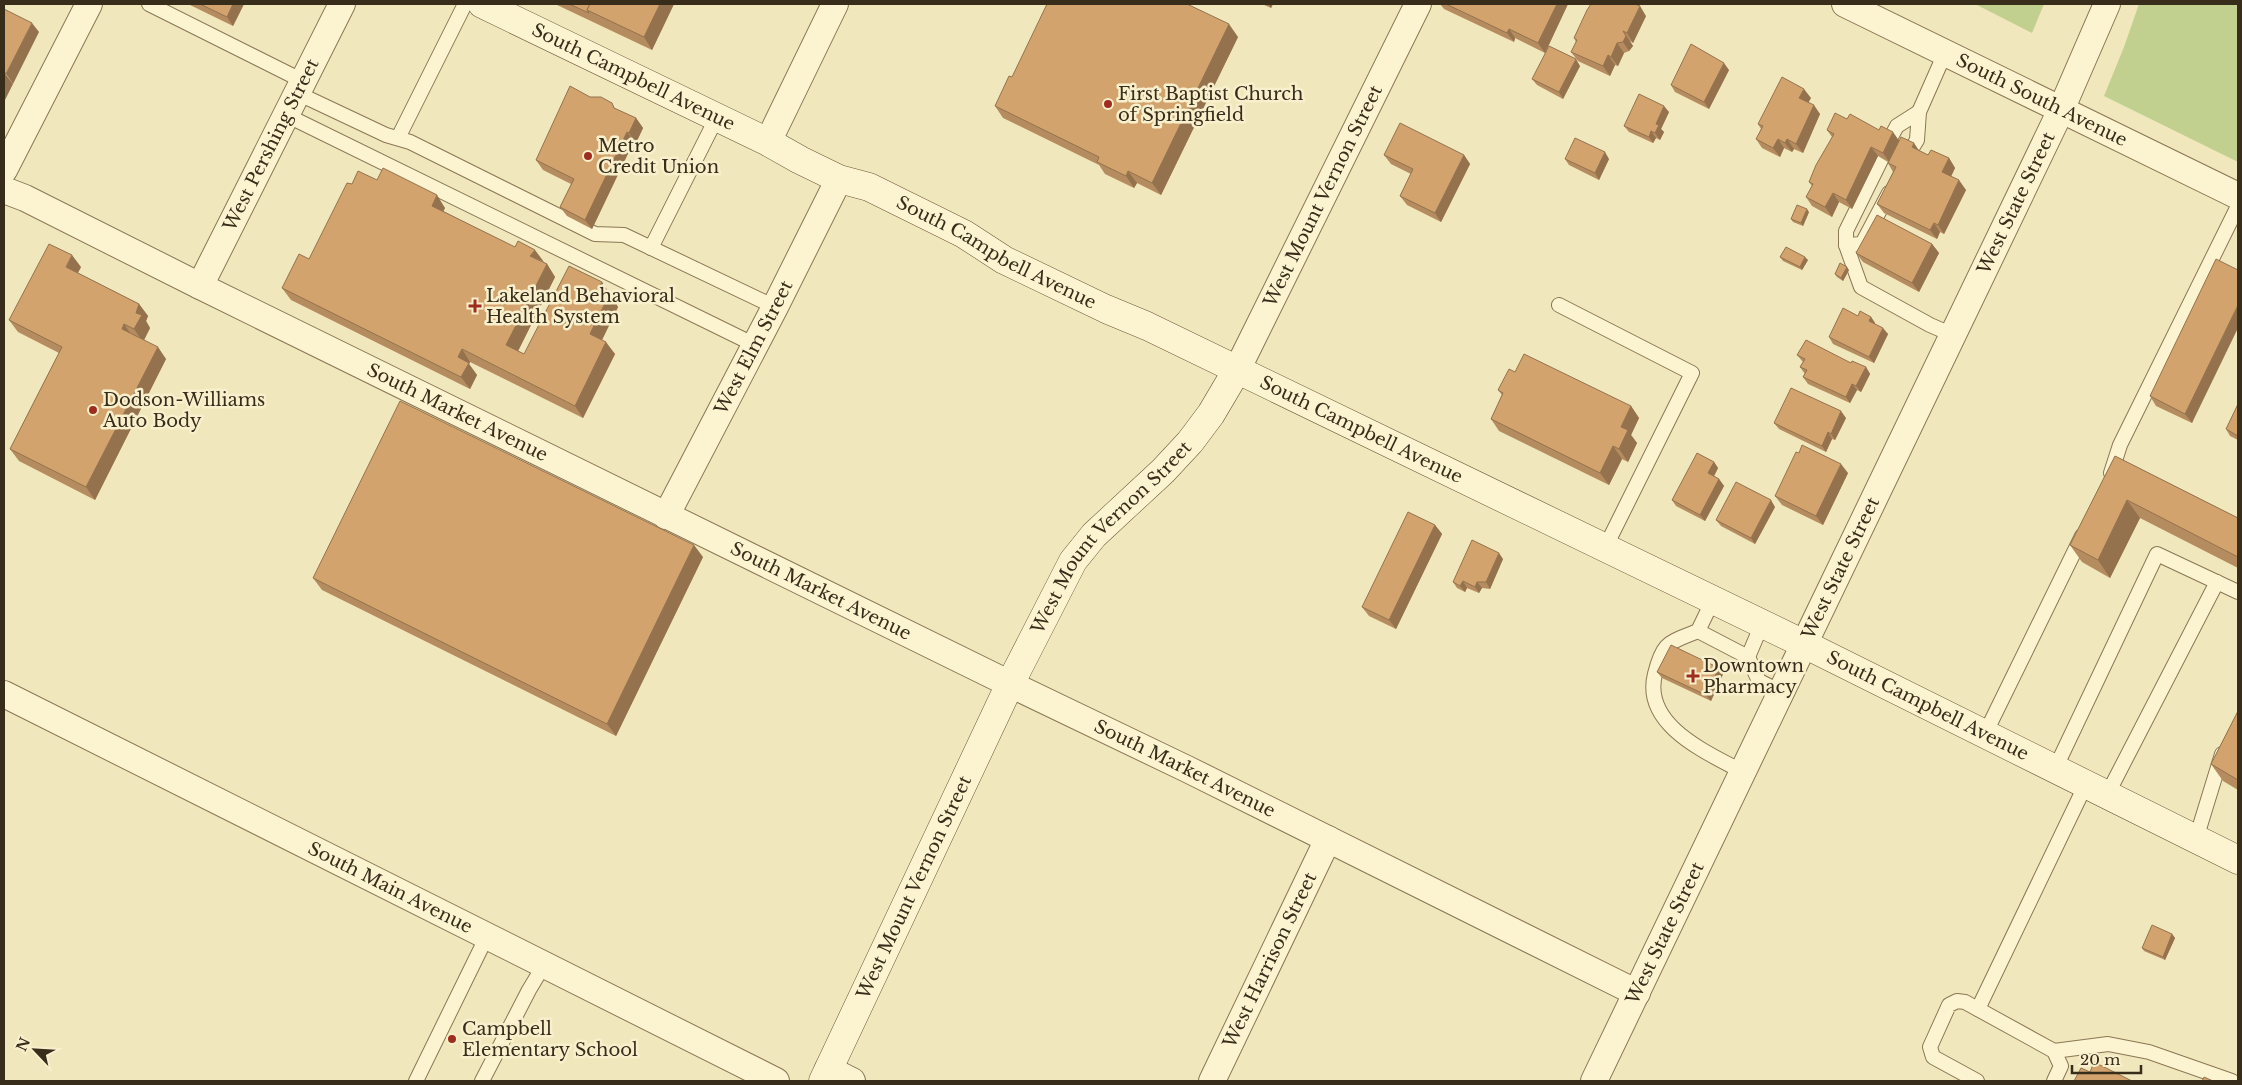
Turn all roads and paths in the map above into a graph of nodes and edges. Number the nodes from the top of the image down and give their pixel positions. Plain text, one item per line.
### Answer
1 (89, 4) edge
2 (150, 4) edge
3 (342, 4) edge
4 (465, 4) edge
5 (482, 4) edge
6 (835, 4) edge
7 (1418, 4) edge
8 (1845, 4) edge
9 (2107, 4) edge
10 (1945, 53) junction
11 (296, 96) junction
12 (2061, 110) junction
13 (1919, 112) junction
14 (717, 117) junction
15 (1891, 137) edge
16 (398, 138) junction
17 (768, 142) junction
18 (1912, 148) edge
19 (1882, 158) edge
20 (4, 170) edge
21 (839, 179) junction
22 (1894, 184) edge
23 (4, 190) edge
24 (2238, 196) edge
25 (2238, 206) edge
26 (1846, 246) junction
27 (651, 248) junction
28 (200, 286) junction
29 (1559, 305) dead end
30 (776, 307) junction
31 (1953, 335) junction
32 (756, 345) junction
33 (1237, 370) junction
34 (2106, 484) edge
35 (666, 516) junction
36 (2087, 525) edge
37 (1605, 548) junction
38 (2218, 582) junction
39 (2238, 592) edge
40 (1713, 600) junction
41 (1762, 624) junction
42 (1698, 631) junction
43 (1804, 644) junction
44 (1748, 657) junction
45 (1010, 684) junction
46 (1781, 692) junction
47 (4, 694) edge
48 (1986, 734) junction
49 (2228, 738) edge
50 (2055, 769) junction
51 (1743, 772) junction
52 (2097, 790) junction
53 (1328, 839) junction
54 (2196, 839) junction
55 (2238, 860) edge
56 (487, 936) junction
57 (544, 965) junction
58 (1637, 993) junction
59 (1978, 1009) junction
60 (2054, 1051) junction
61 (834, 1077) edge
62 (416, 1081) edge
63 (482, 1081) edge
64 (776, 1081) edge
65 (1212, 1081) edge
66 (1594, 1081) edge
67 (1977, 1081) edge
68 (2054, 1081) edge
69 (2232, 1081) edge

1 - 20 street
2 - 11 lane
3 - 11 street, West Pershing Street
4 - 16 lane
5 - 14 main road, South Campbell Avenue
6 - 17 street
7 - 33 street, West Mount Vernon Street
8 - 10 street, South South Avenue
9 - 12 street, West State Street
10 - 12 street, South South Avenue
10 - 13 lane
11 - 16 lane
11 - 28 street, West Pershing Street
11 - 32 lane
12 - 24 street, South South Avenue
12 - 31 street, West State Street
13 - 15 lane
13 - 18 lane
14 - 17 main road, South Campbell Avenue
14 - 27 lane
16 - 27 lane
17 - 21 main road, South Campbell Avenue
19 - 26 lane
21 - 30 street, West Elm Street
21 - 33 main road, South Campbell Avenue
22 - 26 lane
23 - 28 street, South Market Avenue
25 - 34 lane
26 - 31 lane
27 - 30 lane
28 - 35 street, South Market Avenue
29 - 37 lane
30 - 32 street, West Elm Street
31 - 43 street, West State Street
32 - 35 street, West Elm Street
33 - 37 main road, South Campbell Avenue
33 - 45 main road, West Mount Vernon Street
35 - 45 street, South Market Avenue
36 - 48 lane
37 - 40 main road, South Campbell Avenue
38 - 39 lane
38 - 50 lane
38 - 52 lane
40 - 41 main road, South Campbell Avenue
40 - 42 lane
41 - 43 main road, South Campbell Avenue
41 - 44 lane
42 - 44 lane
42 - 51 lane
43 - 46 street, West State Street
43 - 48 main road, South Campbell Avenue
44 - 46 lane
45 - 53 street, South Market Avenue
45 - 61 main road, West Mount Vernon Street
46 - 51 street, West State Street
47 - 56 street, South Main Avenue
48 - 50 main road, South Campbell Avenue
49 - 54 lane
50 - 52 main road, South Campbell Avenue
51 - 58 street, West State Street
52 - 54 main road, South Campbell Avenue
52 - 59 lane
53 - 58 street, South Market Avenue
53 - 65 street, West Harrison Street
54 - 55 main road, South Campbell Avenue
56 - 57 street, South Main Avenue
56 - 62 lane
57 - 63 lane
57 - 64 street, South Main Avenue
58 - 66 street, West State Street
59 - 60 lane
59 - 67 lane
60 - 68 lane
60 - 69 lane

